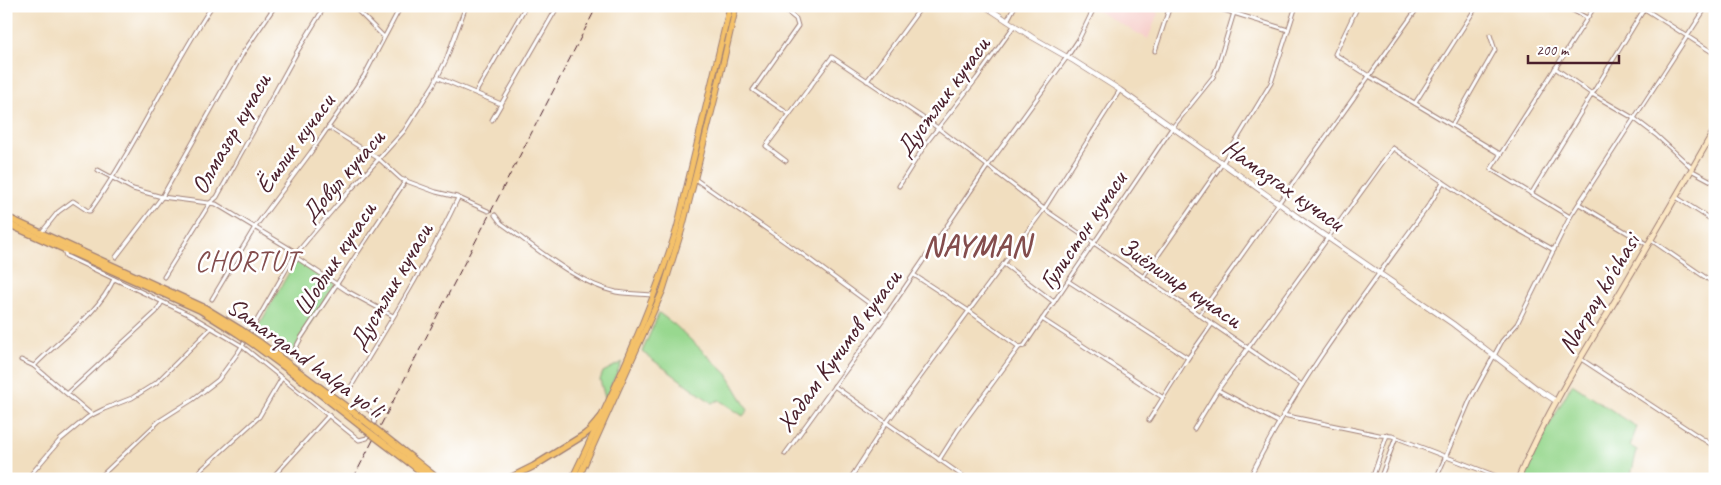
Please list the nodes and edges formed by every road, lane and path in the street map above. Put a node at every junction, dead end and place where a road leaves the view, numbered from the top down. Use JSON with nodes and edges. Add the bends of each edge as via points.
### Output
{"nodes":[{"id":1,"x":212,"y":6,"type":"edge"},
{"id":2,"x":275,"y":6,"type":"edge"},
{"id":3,"x":325,"y":6,"type":"edge"},
{"id":4,"x":353,"y":6,"type":"edge"},
{"id":5,"x":401,"y":6,"type":"edge"},
{"id":6,"x":466,"y":6,"type":"edge"},
{"id":7,"x":526,"y":6,"type":"edge"},
{"id":8,"x":558,"y":6,"type":"edge"},
{"id":9,"x":780,"y":6,"type":"edge"},
{"id":10,"x":922,"y":6,"type":"edge"},
{"id":11,"x":985,"y":6,"type":"edge"},
{"id":12,"x":1015,"y":6,"type":"edge"},
{"id":13,"x":1095,"y":6,"type":"edge"},
{"id":14,"x":1170,"y":6,"type":"edge"},
{"id":15,"x":1211,"y":6,"type":"edge"},
{"id":16,"x":1236,"y":6,"type":"edge"},
{"id":17,"x":1296,"y":6,"type":"edge"},
{"id":18,"x":1358,"y":6,"type":"edge"},
{"id":19,"x":1419,"y":6,"type":"edge"},
{"id":20,"x":1476,"y":6,"type":"edge"},
{"id":21,"x":1565,"y":6,"type":"edge"},
{"id":22,"x":1595,"y":6,"type":"edge"},
{"id":23,"x":1640,"y":6,"type":"edge"},
{"id":24,"x":1707,"y":6,"type":"edge"},
{"id":25,"x":732,"y":8,"type":"edge"},
{"id":26,"x":1645,"y":8,"type":"edge"},
{"id":27,"x":1234,"y":14,"type":"junction"},
{"id":28,"x":1587,"y":18,"type":"junction"},
{"id":29,"x":1007,"y":22,"type":"junction"},
{"id":30,"x":1014,"y":26,"type":"junction"},
{"id":31,"x":1288,"y":30,"type":"junction"},
{"id":32,"x":1490,"y":35,"type":"dead end"},
{"id":33,"x":384,"y":37,"type":"junction"},
{"id":34,"x":1687,"y":37,"type":"junction"},
{"id":35,"x":1155,"y":51,"type":"dead end"},
{"id":36,"x":1715,"y":54,"type":"edge"},
{"id":37,"x":1067,"y":57,"type":"junction"},
{"id":38,"x":1555,"y":68,"type":"junction"},
{"id":39,"x":1369,"y":76,"type":"junction"},
{"id":40,"x":437,"y":77,"type":"junction"},
{"id":41,"x":867,"y":81,"type":"junction"},
{"id":42,"x":1120,"y":90,"type":"junction"},
{"id":43,"x":476,"y":92,"type":"junction"},
{"id":44,"x":1592,"y":94,"type":"junction"},
{"id":45,"x":1415,"y":103,"type":"junction"},
{"id":46,"x":501,"y":104,"type":"junction"},
{"id":47,"x":789,"y":114,"type":"junction"},
{"id":48,"x":1635,"y":119,"type":"junction"},
{"id":49,"x":492,"y":120,"type":"dead end"},
{"id":50,"x":1452,"y":125,"type":"junction"},
{"id":51,"x":328,"y":127,"type":"junction"},
{"id":52,"x":704,"y":128,"type":"junction"},
{"id":53,"x":938,"y":128,"type":"junction"},
{"id":54,"x":1172,"y":128,"type":"junction"},
{"id":55,"x":1715,"y":129,"type":"edge"},
{"id":56,"x":1708,"y":142,"type":"junction"},
{"id":57,"x":1715,"y":144,"type":"edge"},
{"id":58,"x":1500,"y":154,"type":"junction"},
{"id":59,"x":379,"y":159,"type":"junction"},
{"id":60,"x":786,"y":161,"type":"dead end"},
{"id":61,"x":1222,"y":164,"type":"junction"},
{"id":62,"x":987,"y":167,"type":"junction"},
{"id":63,"x":1692,"y":169,"type":"junction"},
{"id":64,"x":98,"y":170,"type":"dead end"},
{"id":65,"x":113,"y":178,"type":"junction"},
{"id":66,"x":695,"y":179,"type":"junction"},
{"id":67,"x":406,"y":180,"type":"junction"},
{"id":68,"x":1442,"y":182,"type":"junction"},
{"id":69,"x":1715,"y":183,"type":"edge"},
{"id":70,"x":899,"y":186,"type":"dead end"},
{"id":71,"x":1531,"y":194,"type":"junction"},
{"id":72,"x":1675,"y":197,"type":"junction"},
{"id":73,"x":162,"y":198,"type":"junction"},
{"id":74,"x":458,"y":198,"type":"junction"},
{"id":75,"x":210,"y":203,"type":"junction"},
{"id":76,"x":1279,"y":204,"type":"junction"},
{"id":77,"x":1579,"y":204,"type":"junction"},
{"id":78,"x":1044,"y":209,"type":"junction"},
{"id":79,"x":488,"y":211,"type":"dead end"},
{"id":80,"x":495,"y":215,"type":"dead end"},
{"id":81,"x":1570,"y":217,"type":"junction"},
{"id":82,"x":7,"y":222,"type":"edge"},
{"id":83,"x":1715,"y":222,"type":"edge"},
{"id":84,"x":255,"y":227,"type":"junction"},
{"id":85,"x":40,"y":233,"type":"junction"},
{"id":86,"x":1328,"y":239,"type":"junction"},
{"id":87,"x":1650,"y":242,"type":"junction"},
{"id":88,"x":1093,"y":243,"type":"junction"},
{"id":89,"x":64,"y":249,"type":"junction"},
{"id":90,"x":1554,"y":250,"type":"junction"},
{"id":91,"x":297,"y":253,"type":"junction"},
{"id":92,"x":294,"y":256,"type":"junction"},
{"id":93,"x":116,"y":257,"type":"dead end"},
{"id":94,"x":1004,"y":264,"type":"junction"},
{"id":95,"x":1379,"y":274,"type":"junction"},
{"id":96,"x":914,"y":275,"type":"junction"},
{"id":97,"x":1143,"y":276,"type":"junction"},
{"id":98,"x":164,"y":277,"type":"dead end"},
{"id":99,"x":114,"y":279,"type":"junction"},
{"id":100,"x":1068,"y":281,"type":"junction"},
{"id":101,"x":337,"y":284,"type":"junction"},
{"id":102,"x":1715,"y":284,"type":"edge"},
{"id":103,"x":655,"y":296,"type":"junction"},
{"id":104,"x":212,"y":299,"type":"dead end"},
{"id":105,"x":162,"y":302,"type":"junction"},
{"id":106,"x":1054,"y":302,"type":"junction"},
{"id":107,"x":969,"y":311,"type":"junction"},
{"id":108,"x":886,"y":315,"type":"junction"},
{"id":109,"x":1199,"y":315,"type":"junction"},
{"id":110,"x":393,"y":316,"type":"junction"},
{"id":111,"x":1042,"y":319,"type":"junction"},
{"id":112,"x":1212,"y":324,"type":"junction"},
{"id":113,"x":211,"y":328,"type":"junction"},
{"id":114,"x":239,"y":332,"type":"junction"},
{"id":115,"x":242,"y":346,"type":"junction"},
{"id":116,"x":1019,"y":347,"type":"junction"},
{"id":117,"x":1248,"y":350,"type":"junction"},
{"id":118,"x":292,"y":355,"type":"dead end"},
{"id":119,"x":1494,"y":355,"type":"junction"},
{"id":120,"x":1188,"y":358,"type":"junction"},
{"id":121,"x":1581,"y":358,"type":"junction"},
{"id":122,"x":21,"y":360,"type":"dead end"},
{"id":123,"x":34,"y":366,"type":"junction"},
{"id":124,"x":282,"y":378,"type":"junction"},
{"id":125,"x":1302,"y":385,"type":"junction"},
{"id":126,"x":834,"y":386,"type":"junction"},
{"id":127,"x":349,"y":390,"type":"dead end"},
{"id":128,"x":1218,"y":390,"type":"junction"},
{"id":129,"x":68,"y":393,"type":"junction"},
{"id":130,"x":1162,"y":397,"type":"junction"},
{"id":131,"x":1556,"y":401,"type":"junction"},
{"id":132,"x":360,"y":404,"type":"dead end"},
{"id":133,"x":92,"y":415,"type":"junction"},
{"id":134,"x":329,"y":415,"type":"junction"},
{"id":135,"x":602,"y":416,"type":"junction"},
{"id":136,"x":1283,"y":416,"type":"junction"},
{"id":137,"x":1150,"y":420,"type":"dead end"},
{"id":138,"x":887,"y":422,"type":"junction"},
{"id":139,"x":1278,"y":422,"type":"junction"},
{"id":140,"x":1194,"y":429,"type":"dead end"},
{"id":141,"x":1387,"y":435,"type":"junction"},
{"id":142,"x":1396,"y":437,"type":"junction"},
{"id":143,"x":1715,"y":447,"type":"edge"},
{"id":144,"x":785,"y":454,"type":"dead end"},
{"id":145,"x":1445,"y":456,"type":"junction"},
{"id":146,"x":939,"y":460,"type":"junction"},
{"id":147,"x":412,"y":461,"type":"junction"},
{"id":148,"x":28,"y":479,"type":"edge"},
{"id":149,"x":98,"y":479,"type":"edge"},
{"id":150,"x":192,"y":479,"type":"edge"},
{"id":151,"x":272,"y":479,"type":"edge"},
{"id":152,"x":430,"y":479,"type":"edge"},
{"id":153,"x":438,"y":479,"type":"edge"},
{"id":154,"x":508,"y":479,"type":"edge"},
{"id":155,"x":572,"y":479,"type":"edge"},
{"id":156,"x":578,"y":479,"type":"edge"},
{"id":157,"x":850,"y":479,"type":"edge"},
{"id":158,"x":967,"y":479,"type":"edge"},
{"id":159,"x":1249,"y":479,"type":"edge"},
{"id":160,"x":1372,"y":479,"type":"edge"},
{"id":161,"x":1380,"y":479,"type":"edge"},
{"id":162,"x":1436,"y":479,"type":"edge"},
{"id":163,"x":1504,"y":479,"type":"edge"},
{"id":164,"x":1518,"y":479,"type":"edge"}],
"edges":[{"from":1,"to":65,"type":"street"},
{"from":2,"to":73,"type":"street","via":[[243,53]]},
{"from":3,"to":75,"type":"street","name":"Олмазор кучаси"},
{"from":4,"to":33,"type":"street"},
{"from":5,"to":33,"type":"street","name":"Ёшлик кучаси"},
{"from":6,"to":40,"type":"street","name":"Довул кучаси"},
{"from":7,"to":43,"type":"street"},
{"from":8,"to":46,"type":"street"},
{"from":9,"to":47,"type":"street","via":[[796,19],[798,26],[753,90]]},
{"from":10,"to":41,"type":"street"},
{"from":11,"to":29,"type":"street","name":"Намазгах кучаси"},
{"from":12,"to":29,"type":"street"},
{"from":13,"to":37,"type":"street","name":"Хадам Кучимов кучаси","via":[[1080,39]]},
{"from":14,"to":35,"type":"street"},
{"from":15,"to":27,"type":"street"},
{"from":16,"to":27,"type":"street","name":"Гулистон кучаси"},
{"from":17,"to":31,"type":"street"},
{"from":18,"to":39,"type":"street","via":[[1335,54]]},
{"from":19,"to":39,"type":"street"},
{"from":20,"to":45,"type":"street"},
{"from":21,"to":28,"type":"street"},
{"from":22,"to":28,"type":"street"},
{"from":23,"to":26,"type":"street"},
{"from":24,"to":34,"type":"street"},
{"from":25,"to":52,"type":"main road"},
{"from":26,"to":34,"type":"street"},
{"from":26,"to":44,"type":"street"},
{"from":27,"to":31,"type":"street"},
{"from":27,"to":54,"type":"street","name":"Гулистон кучаси","via":[[1212,77]]},
{"from":28,"to":38,"type":"street"},
{"from":29,"to":30,"type":"street","name":"Намазгах кучаси"},
{"from":30,"to":37,"type":"street","name":"Намазгах кучаси"},
{"from":30,"to":53,"type":"street","name":"Дустлик кучаси"},
{"from":31,"to":61,"type":"street","via":[[1271,83]]},
{"from":32,"to":50,"type":"street","via":[[1495,50]]},
{"from":33,"to":51,"type":"street","name":"Ёшлик кучаси","via":[[364,76]]},
{"from":34,"to":36,"type":"street"},
{"from":34,"to":48,"type":"street"},
{"from":37,"to":42,"type":"street","name":"Намазгах кучаси"},
{"from":37,"to":62,"type":"street","name":"Хадам Кучимов кучаси"},
{"from":38,"to":44,"type":"street"},
{"from":38,"to":58,"type":"street"},
{"from":39,"to":45,"type":"street"},
{"from":39,"to":76,"type":"street"},
{"from":40,"to":43,"type":"street"},
{"from":40,"to":59,"type":"street","name":"Довул кучаси","via":[[404,131]]},
{"from":41,"to":47,"type":"street","name":"Зиёлилир кучаси","via":[[832,57]]},
{"from":41,"to":53,"type":"street","name":"Зиёлилир кучаси"},
{"from":42,"to":54,"type":"street","name":"Намазгах кучаси"},
{"from":42,"to":78,"type":"street","name":"Гулистон кучаси"},
{"from":43,"to":46,"type":"street"},
{"from":44,"to":48,"type":"street"},
{"from":44,"to":71,"type":"street"},
{"from":45,"to":50,"type":"street"},
{"from":46,"to":49,"type":"street"},
{"from":47,"to":60,"type":"street","via":[[766,146]]},
{"from":48,"to":63,"type":"street"},
{"from":48,"to":77,"type":"street"},
{"from":50,"to":58,"type":"street"},
{"from":51,"to":59,"type":"street"},
{"from":51,"to":84,"type":"street","name":"Ёшлик кучаси"},
{"from":52,"to":66,"type":"main road"},
{"from":52,"to":103,"type":"main road"},
{"from":53,"to":62,"type":"street","name":"Зиёлилир кучаси"},
{"from":53,"to":70,"type":"street","name":"Дустлик кучаси"},
{"from":54,"to":61,"type":"street","name":"Намазгах кучаси"},
{"from":54,"to":88,"type":"street","name":"Гулистон кучаси"},
{"from":55,"to":56,"type":"main road","name":"Narpay ko'chasi"},
{"from":56,"to":57,"type":"street"},
{"from":56,"to":63,"type":"main road","name":"Narpay ko'chasi"},
{"from":58,"to":71,"type":"street","via":[[1490,169]]},
{"from":59,"to":67,"type":"street"},
{"from":59,"to":91,"type":"street","name":"Довул кучаси"},
{"from":61,"to":76,"type":"street","name":"Намазгах кучаси"},
{"from":61,"to":97,"type":"street"},
{"from":62,"to":78,"type":"street","name":"Зиёлилир кучаси"},
{"from":62,"to":96,"type":"street","name":"Хадам Кучимов кучаси"},
{"from":63,"to":69,"type":"street"},
{"from":63,"to":72,"type":"main road","name":"Narpay ko'chasi"},
{"from":64,"to":65,"type":"street"},
{"from":65,"to":73,"type":"street","via":[[133,189]]},
{"from":65,"to":85,"type":"street","via":[[90,211],[74,201],[58,212]]},
{"from":66,"to":108,"type":"street"},
{"from":66,"to":156,"type":"main road","via":[[663,290]]},
{"from":67,"to":74,"type":"street"},
{"from":67,"to":101,"type":"street","name":"Шодлик кучаси"},
{"from":68,"to":86,"type":"street","via":[[1394,148]]},
{"from":68,"to":90,"type":"street"},
{"from":68,"to":95,"type":"street"},
{"from":71,"to":81,"type":"street"},
{"from":72,"to":83,"type":"street"},
{"from":72,"to":87,"type":"main road","name":"Narpay ko'chasi"},
{"from":73,"to":75,"type":"street"},
{"from":73,"to":93,"type":"street"},
{"from":74,"to":79,"type":"street"},
{"from":74,"to":110,"type":"street","name":"Дустлик кучаси"},
{"from":75,"to":84,"type":"street"},
{"from":75,"to":98,"type":"street","name":"Олмазор кучаси"},
{"from":76,"to":86,"type":"street","name":"Намазгах кучаси"},
{"from":76,"to":109,"type":"street"},
{"from":77,"to":81,"type":"street"},
{"from":77,"to":87,"type":"street"},
{"from":78,"to":88,"type":"street","name":"Зиёлилир кучаси"},
{"from":78,"to":94,"type":"street","name":"Гулистон кучаси"},
{"from":80,"to":103,"type":"street","via":[[508,228],[584,280],[615,292]]},
{"from":81,"to":90,"type":"street"},
{"from":82,"to":85,"type":"highway","name":"Samarqand halqa yoʻli"},
{"from":82,"to":89,"type":"highway","name":"Samarqand halqa yoʻli"},
{"from":84,"to":91,"type":"street"},
{"from":84,"to":104,"type":"street","name":"Ёшлик кучаси"},
{"from":85,"to":114,"type":"highway","name":"Samarqand halqa yoʻli","via":[[205,308]]},
{"from":86,"to":95,"type":"street","name":"Намазгах кучаси"},
{"from":86,"to":117,"type":"street"},
{"from":87,"to":102,"type":"street"},
{"from":87,"to":121,"type":"main road","name":"Narpay ko'chasi"},
{"from":88,"to":97,"type":"street","name":"Зиёлилир кучаси"},
{"from":88,"to":100,"type":"street","name":"Гулистон кучаси"},
{"from":89,"to":99,"type":"street","via":[[66,256]]},
{"from":89,"to":114,"type":"highway","name":"Samarqand halqa yoʻli","via":[[200,310]]},
{"from":90,"to":119,"type":"street","via":[[1517,324]]},
{"from":91,"to":92,"type":"street","name":"Довул кучаси"},
{"from":92,"to":101,"type":"street"},
{"from":92,"to":115,"type":"street","name":"Довул кучаси"},
{"from":94,"to":106,"type":"street"},
{"from":94,"to":107,"type":"street","name":"Гулистон кучаси"},
{"from":95,"to":119,"type":"street","name":"Намазгах кучаси"},
{"from":95,"to":125,"type":"street"},
{"from":96,"to":107,"type":"street"},
{"from":96,"to":108,"type":"street","name":"Хадам Кучимов кучаси"},
{"from":97,"to":109,"type":"street","name":"Зиёлилир кучаси"},
{"from":99,"to":105,"type":"street"},
{"from":99,"to":123,"type":"street","via":[[91,312]]},
{"from":100,"to":106,"type":"street","name":"Гулистон кучаси"},
{"from":100,"to":120,"type":"street"},
{"from":101,"to":110,"type":"street"},
{"from":101,"to":118,"type":"street","name":"Шодлик кучаси"},
{"from":103,"to":135,"type":"main road"},
{"from":105,"to":113,"type":"street"},
{"from":105,"to":129,"type":"street","via":[[156,312]]},
{"from":106,"to":111,"type":"street","name":"Гулистон кучаси"},
{"from":107,"to":116,"type":"street"},
{"from":107,"to":138,"type":"street","name":"Гулистон кучаси"},
{"from":108,"to":126,"type":"street","name":"Хадам Кучимов кучаси"},
{"from":109,"to":112,"type":"street","name":"Зиёлилир кучаси"},
{"from":110,"to":127,"type":"street","name":"Дустлик кучаси"},
{"from":111,"to":116,"type":"street","name":"Гулистон кучаси","via":[[1024,346]]},
{"from":111,"to":130,"type":"street"},
{"from":112,"to":117,"type":"street","name":"Зиёлилир кучаси"},
{"from":112,"to":120,"type":"street"},
{"from":113,"to":115,"type":"street"},
{"from":113,"to":133,"type":"street","via":[[156,383],[132,398]]},
{"from":114,"to":147,"type":"highway","name":"Samarqand halqa yoʻli","bridge":true},
{"from":115,"to":124,"type":"street"},
{"from":115,"to":149,"type":"street","name":"Довул кучаси","via":[[218,380],[159,422]]},
{"from":116,"to":146,"type":"street","name":"Гулистон кучаси"},
{"from":117,"to":125,"type":"street","name":"Зиёлилир кучаси"},
{"from":117,"to":128,"type":"street"},
{"from":119,"to":131,"type":"street","name":"Намазгах кучаси"},
{"from":119,"to":145,"type":"street"},
{"from":120,"to":130,"type":"street"},
{"from":121,"to":131,"type":"main road","name":"Narpay ko'chasi"},
{"from":121,"to":143,"type":"street"},
{"from":122,"to":123,"type":"street"},
{"from":123,"to":129,"type":"street"},
{"from":124,"to":134,"type":"street"},
{"from":124,"to":150,"type":"street","via":[[259,417]]},
{"from":125,"to":136,"type":"street"},
{"from":126,"to":138,"type":"street"},
{"from":126,"to":144,"type":"street","name":"Хадам Кучимов кучаси"},
{"from":128,"to":139,"type":"street"},
{"from":128,"to":140,"type":"street"},
{"from":129,"to":133,"type":"street"},
{"from":130,"to":137,"type":"street"},
{"from":131,"to":164,"type":"main road","name":"Narpay ko'chasi"},
{"from":132,"to":134,"type":"street","via":[[372,411],[375,418],[364,439],[354,437]]},
{"from":133,"to":148,"type":"street","via":[[60,440]]},
{"from":134,"to":151,"type":"street"},
{"from":135,"to":154,"type":"highway","via":[[584,435]]},
{"from":135,"to":155,"type":"main road"},
{"from":136,"to":139,"type":"street"},
{"from":136,"to":141,"type":"street"},
{"from":138,"to":146,"type":"street"},
{"from":138,"to":157,"type":"street","name":"Гулистон кучаси"},
{"from":139,"to":159,"type":"street"},
{"from":141,"to":142,"type":"street"},
{"from":141,"to":160,"type":"street"},
{"from":142,"to":145,"type":"street"},
{"from":142,"to":161,"type":"street"},
{"from":145,"to":162,"type":"street"},
{"from":145,"to":163,"type":"street"},
{"from":146,"to":158,"type":"street"},
{"from":147,"to":152,"type":"highway","name":"Samarqand halqa yoʻli"},
{"from":147,"to":153,"type":"highway","name":"Samarqand halqa yoʻli"}]}
